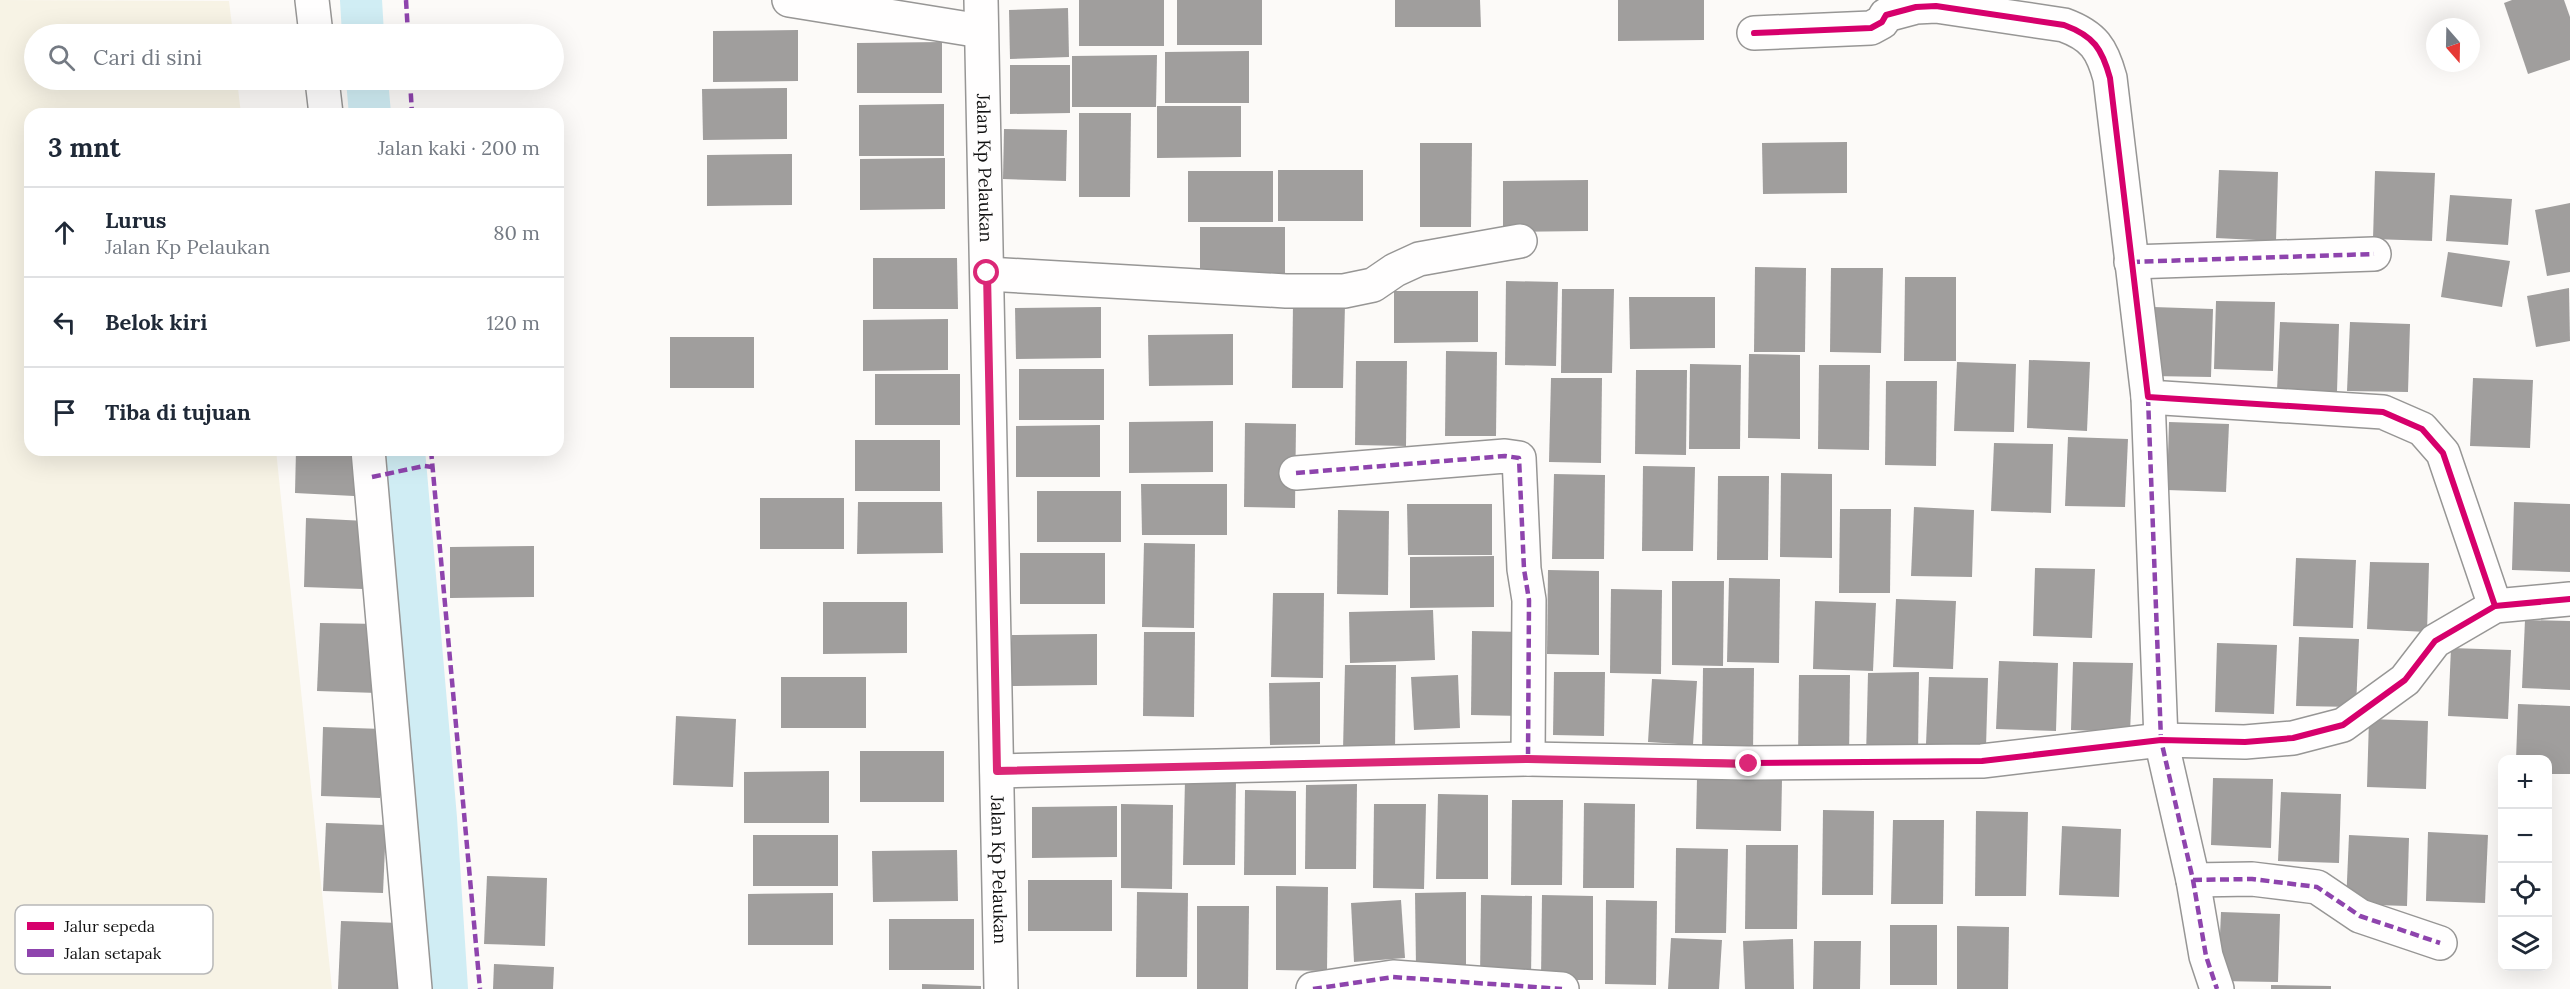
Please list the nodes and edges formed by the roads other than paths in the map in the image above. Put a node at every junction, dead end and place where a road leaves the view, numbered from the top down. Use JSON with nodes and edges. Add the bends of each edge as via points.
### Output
{"nodes":[{"id":1,"x":312,"y":0,"type":"edge"},
{"id":2,"x":789,"y":0,"type":"edge"},
{"id":3,"x":981,"y":16,"type":"edge"},
{"id":4,"x":315,"y":24,"type":"edge"},
{"id":5,"x":1754,"y":33,"type":"dead end"},
{"id":6,"x":323,"y":90,"type":"edge"},
{"id":7,"x":325,"y":108,"type":"edge"},
{"id":8,"x":1520,"y":241,"type":"dead end"},
{"id":9,"x":2374,"y":254,"type":"dead end"},
{"id":10,"x":2131,"y":262,"type":"junction"},
{"id":11,"x":987,"y":273,"type":"junction"},
{"id":12,"x":2148,"y":397,"type":"junction"},
{"id":13,"x":369,"y":456,"type":"edge"},
{"id":14,"x":1296,"y":473,"type":"dead end"},
{"id":15,"x":2570,"y":599,"type":"edge"},
{"id":16,"x":2495,"y":606,"type":"junction"},
{"id":17,"x":2161,"y":741,"type":"junction"},
{"id":18,"x":1528,"y":759,"type":"junction"},
{"id":19,"x":997,"y":771,"type":"junction"},
{"id":20,"x":2193,"y":880,"type":"junction"},
{"id":21,"x":2440,"y":943,"type":"dead end"},
{"id":22,"x":415,"y":989,"type":"edge"},
{"id":23,"x":1001,"y":989,"type":"edge"},
{"id":24,"x":1312,"y":989,"type":"edge"},
{"id":25,"x":1562,"y":989,"type":"edge"},
{"id":26,"x":2217,"y":989,"type":"edge"}],
"edges":[{"from":1,"to":4,"type":"street"},
{"from":2,"to":3,"type":"street"},
{"from":3,"to":11,"type":"street","name":"Jalan Kp Pelaukan"},
{"from":5,"to":10,"type":"street","via":[[1871,28],[1886,15],[1936,6],[2077,30],[2103,52],[2110,78]]},
{"from":6,"to":7,"type":"street"},
{"from":8,"to":11,"type":"street","via":[[1419,260],[1373,285],[1344,291]]},
{"from":9,"to":10,"type":"street"},
{"from":10,"to":12,"type":"street"},
{"from":11,"to":19,"type":"street","name":"Jalan Kp Pelaukan"},
{"from":12,"to":16,"type":"street","via":[[2383,412],[2422,429],[2443,453]]},
{"from":12,"to":17,"type":"street"},
{"from":13,"to":22,"type":"street"},
{"from":14,"to":18,"type":"street","via":[[1519,458],[1529,600]]},
{"from":15,"to":16,"type":"street"},
{"from":16,"to":17,"type":"street","via":[[2435,641],[2405,680],[2343,725],[2283,739]]},
{"from":17,"to":18,"type":"street","via":[[1982,761],[1749,764]]},
{"from":17,"to":20,"type":"street"},
{"from":18,"to":19,"type":"street"},
{"from":19,"to":23,"type":"street","name":"Jalan Kp Pelaukan"},
{"from":20,"to":21,"type":"street","via":[[2252,879],[2317,887],[2360,916]]},
{"from":20,"to":26,"type":"street","via":[[2206,956]]},
{"from":24,"to":25,"type":"street","via":[[1393,977]]}]}
